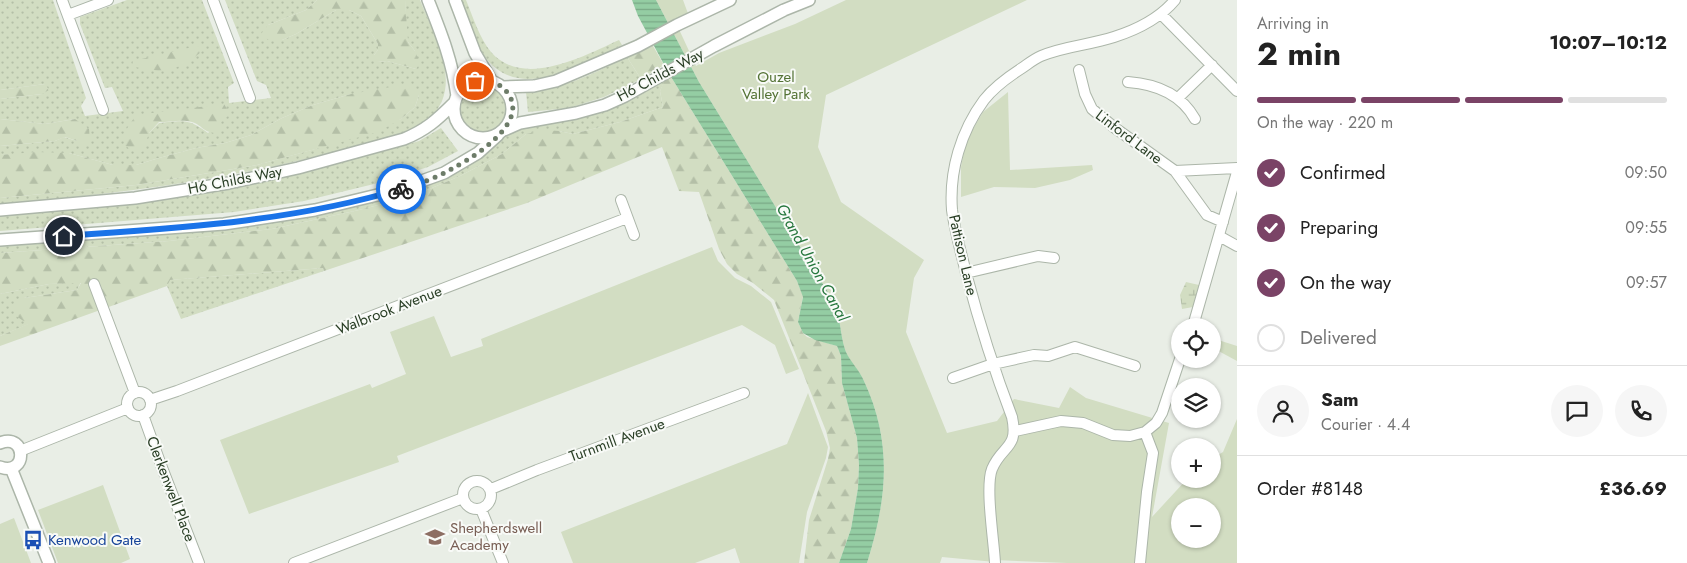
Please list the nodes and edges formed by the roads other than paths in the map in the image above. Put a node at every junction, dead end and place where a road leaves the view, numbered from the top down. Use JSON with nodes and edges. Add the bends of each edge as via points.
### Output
{"nodes":[{"id":1,"x":62,"y":0,"type":"edge"},
{"id":2,"x":108,"y":0,"type":"edge"},
{"id":3,"x":213,"y":0,"type":"edge"},
{"id":4,"x":428,"y":0,"type":"edge"},
{"id":5,"x":455,"y":0,"type":"edge"},
{"id":6,"x":730,"y":0,"type":"edge"},
{"id":7,"x":809,"y":0,"type":"edge"},
{"id":8,"x":1175,"y":0,"type":"edge"},
{"id":9,"x":1161,"y":14,"type":"junction"},
{"id":10,"x":68,"y":15,"type":"junction"},
{"id":11,"x":1212,"y":65,"type":"junction"},
{"id":12,"x":1079,"y":70,"type":"dead end"},
{"id":13,"x":491,"y":80,"type":"junction"},
{"id":14,"x":1128,"y":82,"type":"dead end"},
{"id":15,"x":503,"y":87,"type":"junction"},
{"id":16,"x":1237,"y":91,"type":"edge"},
{"id":17,"x":250,"y":98,"type":"dead end"},
{"id":18,"x":1178,"y":98,"type":"junction"},
{"id":19,"x":455,"y":100,"type":"junction"},
{"id":20,"x":103,"y":110,"type":"dead end"},
{"id":21,"x":1195,"y":119,"type":"dead end"},
{"id":22,"x":501,"y":132,"type":"junction"},
{"id":23,"x":1237,"y":168,"type":"edge"},
{"id":24,"x":1175,"y":171,"type":"junction"},
{"id":25,"x":1237,"y":172,"type":"edge"},
{"id":26,"x":621,"y":200,"type":"dead end"},
{"id":27,"x":0,"y":210,"type":"edge"},
{"id":28,"x":627,"y":218,"type":"junction"},
{"id":29,"x":1223,"y":222,"type":"junction"},
{"id":30,"x":634,"y":236,"type":"dead end"},
{"id":31,"x":1220,"y":236,"type":"junction"},
{"id":32,"x":0,"y":240,"type":"edge"},
{"id":33,"x":1237,"y":246,"type":"edge"},
{"id":34,"x":1054,"y":258,"type":"dead end"},
{"id":35,"x":966,"y":273,"type":"junction"},
{"id":36,"x":94,"y":284,"type":"dead end"},
{"id":37,"x":1195,"y":318,"type":"edge"},
{"id":38,"x":993,"y":364,"type":"junction"},
{"id":39,"x":1134,"y":366,"type":"dead end"},
{"id":40,"x":1177,"y":368,"type":"edge"},
{"id":41,"x":953,"y":378,"type":"dead end"},
{"id":42,"x":135,"y":393,"type":"junction"},
{"id":43,"x":744,"y":393,"type":"dead end"},
{"id":44,"x":150,"y":400,"type":"junction"},
{"id":45,"x":128,"y":408,"type":"junction"},
{"id":46,"x":143,"y":415,"type":"junction"},
{"id":47,"x":1015,"y":431,"type":"junction"},
{"id":48,"x":1145,"y":432,"type":"junction"},
{"id":49,"x":1,"y":440,"type":"edge"},
{"id":50,"x":20,"y":450,"type":"junction"},
{"id":51,"x":5,"y":468,"type":"edge"},
{"id":52,"x":490,"y":489,"type":"junction"},
{"id":53,"x":463,"y":498,"type":"junction"},
{"id":54,"x":481,"y":509,"type":"junction"},
{"id":55,"x":49,"y":563,"type":"edge"},
{"id":56,"x":199,"y":563,"type":"edge"},
{"id":57,"x":294,"y":563,"type":"edge"},
{"id":58,"x":503,"y":563,"type":"edge"},
{"id":59,"x":995,"y":563,"type":"edge"},
{"id":60,"x":1140,"y":563,"type":"edge"}],
"edges":[{"from":1,"to":10,"type":"street"},
{"from":2,"to":10,"type":"street"},
{"from":3,"to":17,"type":"street"},
{"from":4,"to":19,"type":"street","via":[[452,65]]},
{"from":5,"to":13,"type":"street","via":[[475,53]]},
{"from":6,"to":15,"type":"street","via":[[556,82]]},
{"from":7,"to":22,"type":"street","name":"H6 Childs Way","via":[[714,46],[625,96],[576,113],[520,122]]},
{"from":8,"to":9,"type":"street","name":"Pattison Lane"},
{"from":9,"to":11,"type":"street"},
{"from":9,"to":35,"type":"street","name":"Pattison Lane","via":[[1113,37],[1040,56],[1006,78],[985,99],[959,147],[952,178],[953,217]]},
{"from":10,"to":20,"type":"street"},
{"from":11,"to":16,"type":"street"},
{"from":11,"to":18,"type":"street"},
{"from":12,"to":24,"type":"street","name":"Linford Lane","via":[[1092,109]]},
{"from":13,"to":15,"type":"street"},
{"from":13,"to":19,"type":"street","via":[[468,84]]},
{"from":14,"to":18,"type":"street","via":[[1156,87]]},
{"from":15,"to":22,"type":"street","via":[[509,94],[512,113],[510,122]]},
{"from":18,"to":21,"type":"street"},
{"from":19,"to":22,"type":"street","via":[[456,120],[466,133],[482,139]]},
{"from":19,"to":27,"type":"street","name":"H6 Childs Way","via":[[432,125],[404,139],[298,168],[135,198]]},
{"from":22,"to":32,"type":"street","name":"H6 Childs Way","via":[[478,153],[444,174],[394,191],[315,210],[224,224]]},
{"from":23,"to":24,"type":"street","name":"Linford Lane"},
{"from":24,"to":29,"type":"street","name":"Linford Lane","via":[[1207,215]]},
{"from":25,"to":29,"type":"street"},
{"from":26,"to":28,"type":"street"},
{"from":28,"to":30,"type":"street"},
{"from":28,"to":44,"type":"street","name":"Walbrook Avenue"},
{"from":29,"to":31,"type":"street"},
{"from":31,"to":33,"type":"street"},
{"from":31,"to":37,"type":"street"},
{"from":34,"to":35,"type":"street","via":[[1038,256]]},
{"from":35,"to":38,"type":"street","name":"Pattison Lane"},
{"from":36,"to":42,"type":"street"},
{"from":38,"to":39,"type":"street","via":[[1034,355],[1048,356],[1076,347]]},
{"from":38,"to":41,"type":"street"},
{"from":38,"to":47,"type":"street","name":"Pattison Lane"},
{"from":40,"to":48,"type":"street","via":[[1162,413],[1156,424]]},
{"from":42,"to":44,"type":"street","via":[[146,394]]},
{"from":42,"to":45,"type":"street","via":[[128,399]]},
{"from":43,"to":52,"type":"street","name":"Turnmill Avenue"},
{"from":44,"to":46,"type":"street","via":[[149,410]]},
{"from":45,"to":46,"type":"street","via":[[132,414]]},
{"from":45,"to":50,"type":"street"},
{"from":46,"to":56,"type":"street","name":"Clerkenwell Place"},
{"from":47,"to":48,"type":"street","via":[[1061,421],[1082,423],[1113,435],[1130,436]]},
{"from":47,"to":59,"type":"street","via":[[992,469],[989,483]]},
{"from":48,"to":60,"type":"street","via":[[1153,453]]},
{"from":49,"to":50,"type":"street","via":[[11,441]]},
{"from":50,"to":51,"type":"street","via":[[20,459],[15,466]]},
{"from":51,"to":55,"type":"street"},
{"from":52,"to":53,"type":"street","via":[[481,480],[472,481],[466,486]]},
{"from":52,"to":54,"type":"street","via":[[491,498]]},
{"from":53,"to":54,"type":"street","via":[[472,508]]},
{"from":53,"to":57,"type":"street"},
{"from":54,"to":58,"type":"street"}]}
